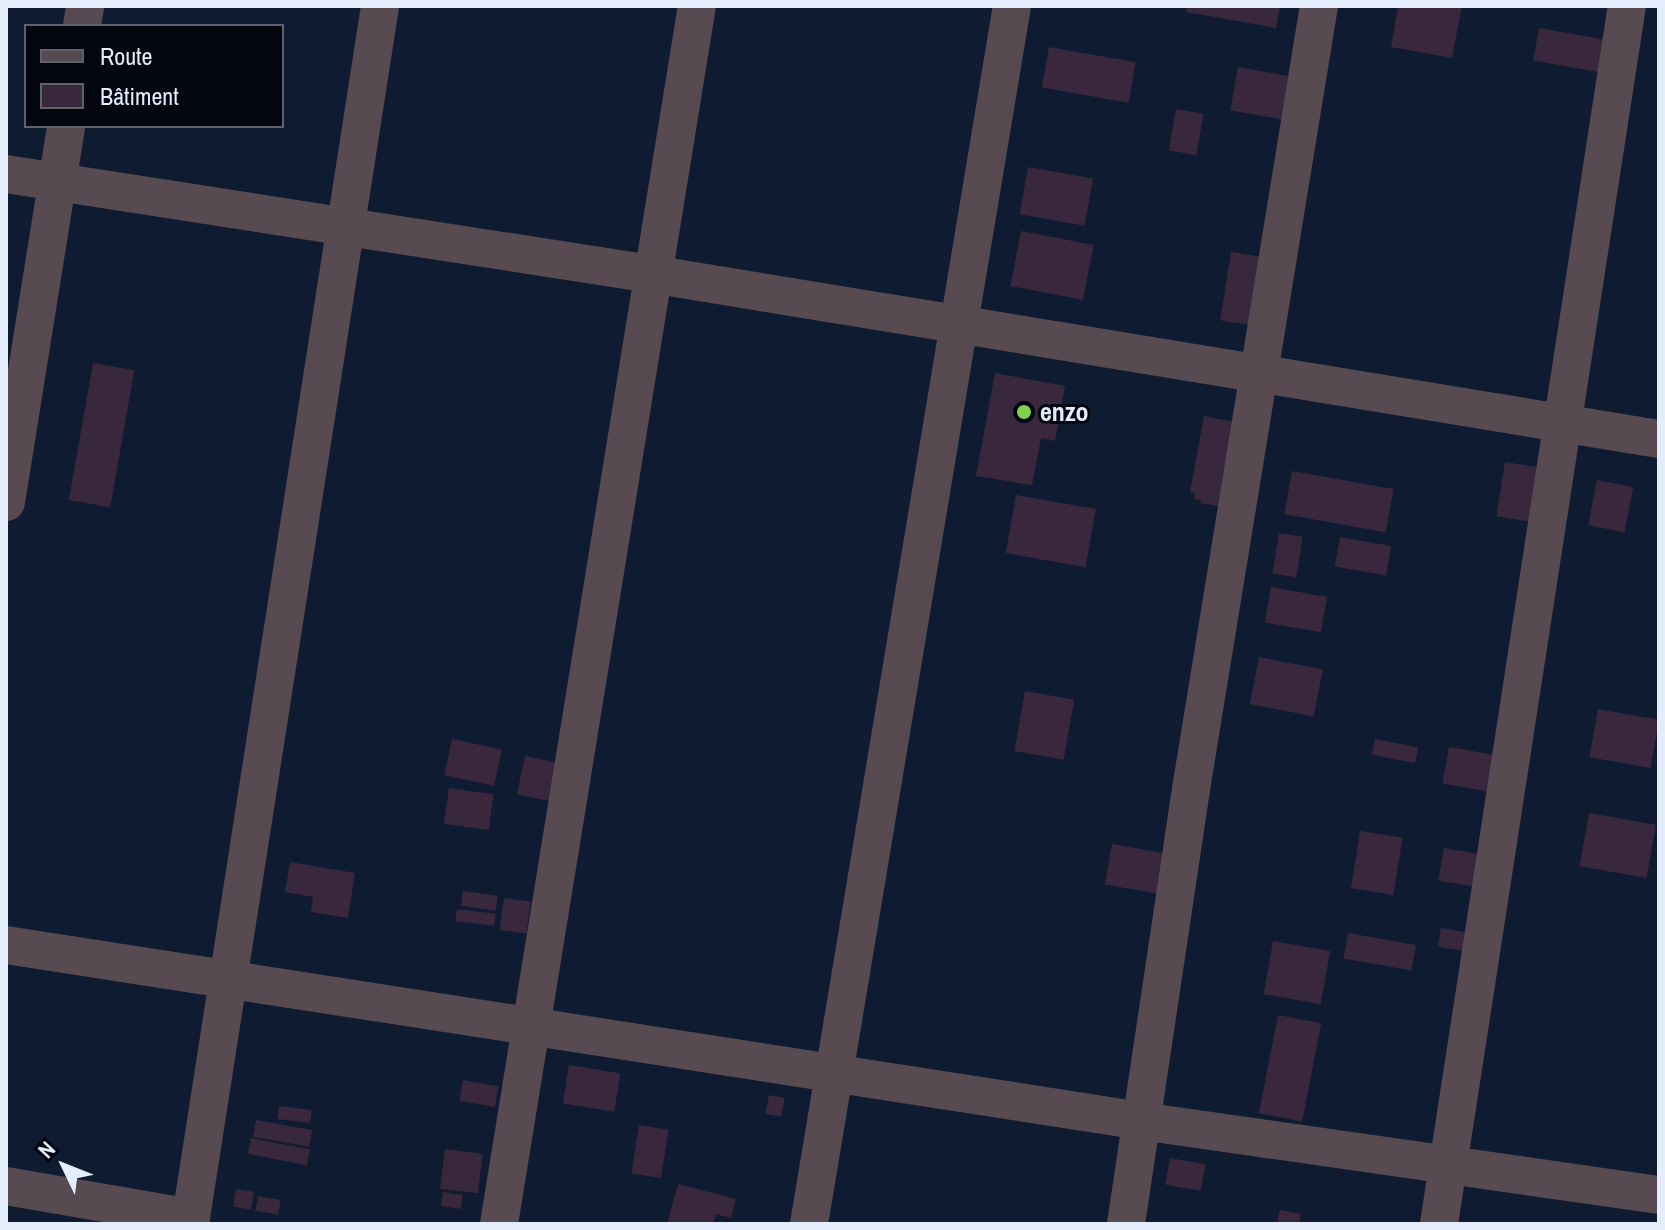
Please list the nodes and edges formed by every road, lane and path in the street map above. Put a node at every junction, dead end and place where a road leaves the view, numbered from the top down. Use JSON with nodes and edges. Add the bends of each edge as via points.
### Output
{"nodes":[{"id":1,"x":380,"y":6,"type":"edge"},
{"id":2,"x":697,"y":6,"type":"edge"},
{"id":3,"x":1012,"y":6,"type":"edge"},
{"id":4,"x":1319,"y":6,"type":"edge"},
{"id":5,"x":1627,"y":6,"type":"edge"},
{"id":6,"x":66,"y":128,"type":"edge"},
{"id":7,"x":6,"y":174,"type":"edge"},
{"id":8,"x":57,"y":182,"type":"junction"},
{"id":9,"x":345,"y":227,"type":"junction"},
{"id":10,"x":651,"y":274,"type":"junction"},
{"id":11,"x":959,"y":326,"type":"junction"},
{"id":12,"x":1258,"y":374,"type":"junction"},
{"id":13,"x":1561,"y":422,"type":"junction"},
{"id":14,"x":1659,"y":439,"type":"edge"},
{"id":15,"x":6,"y":502,"type":"edge"},
{"id":16,"x":6,"y":945,"type":"edge"},
{"id":17,"x":228,"y":978,"type":"junction"},
{"id":18,"x":531,"y":1024,"type":"junction"},
{"id":19,"x":834,"y":1074,"type":"junction"},
{"id":20,"x":1141,"y":1121,"type":"junction"},
{"id":21,"x":1448,"y":1163,"type":"junction"},
{"id":22,"x":6,"y":1186,"type":"edge"},
{"id":23,"x":1659,"y":1195,"type":"edge"},
{"id":24,"x":191,"y":1221,"type":"edge"},
{"id":25,"x":499,"y":1224,"type":"edge"},
{"id":26,"x":809,"y":1224,"type":"edge"},
{"id":27,"x":1126,"y":1224,"type":"edge"},
{"id":28,"x":1439,"y":1224,"type":"edge"}],
"edges":[{"from":1,"to":9,"type":"street"},
{"from":2,"to":10,"type":"street"},
{"from":3,"to":11,"type":"street"},
{"from":4,"to":12,"type":"street"},
{"from":5,"to":13,"type":"street"},
{"from":6,"to":8,"type":"street"},
{"from":7,"to":8,"type":"street"},
{"from":8,"to":9,"type":"street"},
{"from":8,"to":15,"type":"street"},
{"from":9,"to":10,"type":"street"},
{"from":9,"to":17,"type":"street"},
{"from":10,"to":11,"type":"street"},
{"from":10,"to":18,"type":"street"},
{"from":11,"to":12,"type":"street"},
{"from":11,"to":19,"type":"street"},
{"from":12,"to":13,"type":"street"},
{"from":12,"to":20,"type":"street"},
{"from":13,"to":14,"type":"street"},
{"from":13,"to":21,"type":"street"},
{"from":16,"to":17,"type":"street"},
{"from":17,"to":18,"type":"street"},
{"from":17,"to":24,"type":"street"},
{"from":18,"to":19,"type":"street"},
{"from":18,"to":25,"type":"street"},
{"from":19,"to":20,"type":"street"},
{"from":19,"to":26,"type":"street"},
{"from":20,"to":21,"type":"street"},
{"from":20,"to":27,"type":"street"},
{"from":21,"to":23,"type":"street"},
{"from":21,"to":28,"type":"street"},
{"from":22,"to":24,"type":"street"}]}
